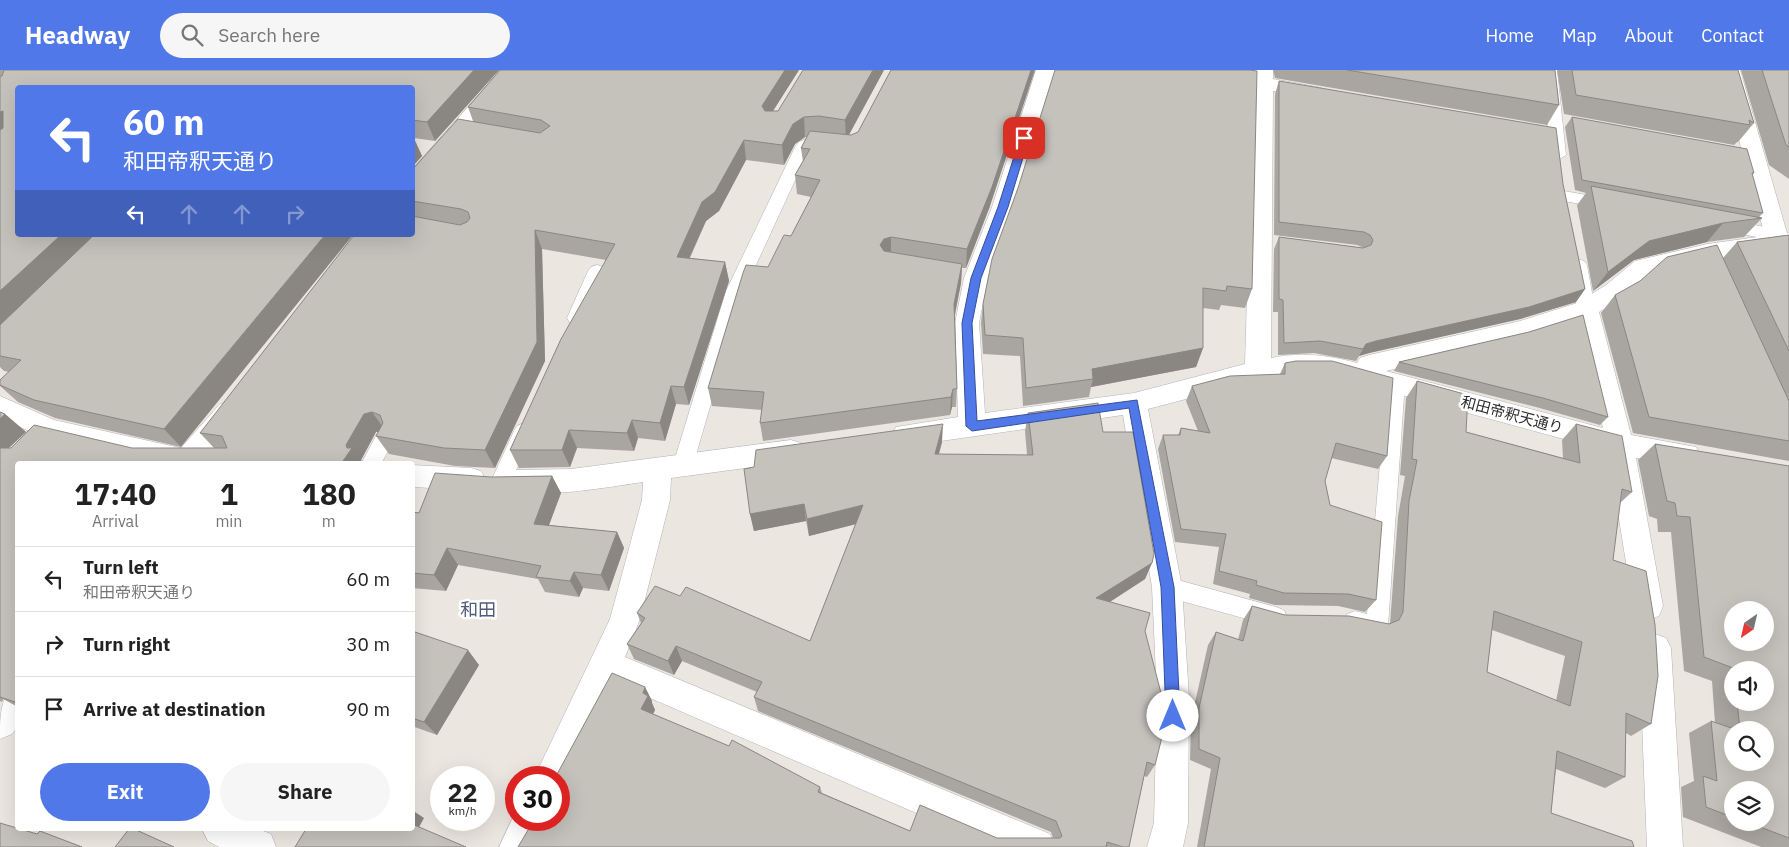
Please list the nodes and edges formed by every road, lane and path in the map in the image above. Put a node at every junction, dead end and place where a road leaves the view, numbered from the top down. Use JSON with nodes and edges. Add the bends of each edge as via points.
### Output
{"nodes":[{"id":1,"x":512,"y":70,"type":"edge"},
{"id":2,"x":1046,"y":70,"type":"edge"},
{"id":3,"x":1176,"y":70,"type":"edge"},
{"id":4,"x":1550,"y":70,"type":"edge"},
{"id":5,"x":1263,"y":76,"type":"edge"},
{"id":6,"x":1725,"y":76,"type":"edge"},
{"id":7,"x":1329,"y":95,"type":"edge"},
{"id":8,"x":1573,"y":122,"type":"edge"},
{"id":9,"x":1548,"y":128,"type":"junction"},
{"id":10,"x":843,"y":147,"type":"edge"},
{"id":11,"x":415,"y":178,"type":"edge"},
{"id":12,"x":1564,"y":196,"type":"junction"},
{"id":13,"x":1622,"y":206,"type":"edge"},
{"id":14,"x":1568,"y":214,"type":"edge"},
{"id":15,"x":1708,"y":222,"type":"edge"},
{"id":16,"x":1781,"y":239,"type":"edge"},
{"id":17,"x":1575,"y":252,"type":"edge"},
{"id":18,"x":597,"y":271,"type":"edge"},
{"id":19,"x":1586,"y":309,"type":"junction"},
{"id":20,"x":569,"y":333,"type":"edge"},
{"id":21,"x":1258,"y":370,"type":"junction"},
{"id":22,"x":1364,"y":373,"type":"junction"},
{"id":23,"x":1396,"y":382,"type":"junction"},
{"id":24,"x":242,"y":395,"type":"edge"},
{"id":25,"x":1134,"y":403,"type":"junction"},
{"id":26,"x":0,"y":406,"type":"edge"},
{"id":27,"x":533,"y":411,"type":"edge"},
{"id":28,"x":972,"y":426,"type":"junction"},
{"id":29,"x":49,"y":429,"type":"junction"},
{"id":30,"x":886,"y":438,"type":"edge"},
{"id":31,"x":384,"y":440,"type":"edge"},
{"id":32,"x":1620,"y":444,"type":"junction"},
{"id":33,"x":818,"y":447,"type":"edge"},
{"id":34,"x":28,"y":449,"type":"edge"},
{"id":35,"x":1714,"y":460,"type":"edge"},
{"id":36,"x":182,"y":461,"type":"edge"},
{"id":37,"x":187,"y":461,"type":"edge"},
{"id":38,"x":373,"y":461,"type":"edge"},
{"id":39,"x":671,"y":468,"type":"junction"},
{"id":40,"x":415,"y":476,"type":"edge"},
{"id":41,"x":501,"y":481,"type":"junction"},
{"id":42,"x":1167,"y":587,"type":"junction"},
{"id":43,"x":1293,"y":617,"type":"edge"},
{"id":44,"x":1338,"y":618,"type":"edge"},
{"id":45,"x":606,"y":664,"type":"junction"},
{"id":46,"x":15,"y":702,"type":"edge"},
{"id":47,"x":0,"y":723,"type":"edge"},
{"id":48,"x":0,"y":732,"type":"edge"},
{"id":49,"x":15,"y":738,"type":"edge"},
{"id":50,"x":557,"y":766,"type":"edge"},
{"id":51,"x":224,"y":831,"type":"edge"},
{"id":52,"x":525,"y":831,"type":"edge"},
{"id":53,"x":258,"y":847,"type":"edge"},
{"id":54,"x":517,"y":847,"type":"edge"},
{"id":55,"x":1037,"y":847,"type":"edge"},
{"id":56,"x":1164,"y":847,"type":"edge"},
{"id":57,"x":1665,"y":847,"type":"edge"}],
"edges":[{"from":1,"to":11,"type":"street","via":[[468,132],[431,149]]},
{"from":2,"to":28,"type":"street","via":[[1003,207],[967,276]]},
{"from":3,"to":5,"type":"street"},
{"from":4,"to":9,"type":"lane"},
{"from":5,"to":7,"type":"street"},
{"from":5,"to":21,"type":"street","via":[[1270,242]]},
{"from":6,"to":16,"type":"street","via":[[1744,153]]},
{"from":8,"to":9,"type":"lane"},
{"from":9,"to":12,"type":"lane"},
{"from":10,"to":39,"type":"lane","via":[[811,142],[804,145],[735,291]]},
{"from":12,"to":13,"type":"lane"},
{"from":12,"to":14,"type":"lane"},
{"from":15,"to":16,"type":"lane"},
{"from":16,"to":19,"type":"street","via":[[1711,261],[1642,267],[1615,291]]},
{"from":17,"to":19,"type":"lane"},
{"from":18,"to":20,"type":"lane"},
{"from":19,"to":22,"type":"street","via":[[1522,330],[1368,366]]},
{"from":19,"to":32,"type":"street"},
{"from":21,"to":22,"type":"street","name":"和田帝釈天通り","via":[[1288,364],[1324,364]]},
{"from":21,"to":25,"type":"street","name":"和田帝釈天通り"},
{"from":22,"to":23,"type":"street","name":"和田帝釈天通り"},
{"from":23,"to":32,"type":"street","name":"和田帝釈天通り"},
{"from":23,"to":44,"type":"lane","via":[[1377,626]]},
{"from":24,"to":37,"type":"street"},
{"from":25,"to":28,"type":"street","name":"和田帝釈天通り"},
{"from":25,"to":42,"type":"street"},
{"from":26,"to":29,"type":"street"},
{"from":27,"to":41,"type":"lane"},
{"from":28,"to":30,"type":"street","name":"和田帝釈天通り"},
{"from":29,"to":34,"type":"street"},
{"from":29,"to":36,"type":"street"},
{"from":31,"to":38,"type":"lane"},
{"from":32,"to":35,"type":"street","name":"和田帝釈天通り"},
{"from":32,"to":57,"type":"street","via":[[1654,639]]},
{"from":33,"to":39,"type":"street"},
{"from":39,"to":41,"type":"street","via":[[571,480]]},
{"from":39,"to":45,"type":"street","via":[[656,500],[625,619]]},
{"from":40,"to":41,"type":"street"},
{"from":42,"to":43,"type":"lane","via":[[1275,617]]},
{"from":42,"to":56,"type":"street","via":[[1173,698],[1171,823]]},
{"from":45,"to":50,"type":"street"},
{"from":45,"to":55,"type":"street"},
{"from":46,"to":47,"type":"street"},
{"from":48,"to":49,"type":"street"},
{"from":51,"to":53,"type":"street"},
{"from":52,"to":54,"type":"street"}]}
